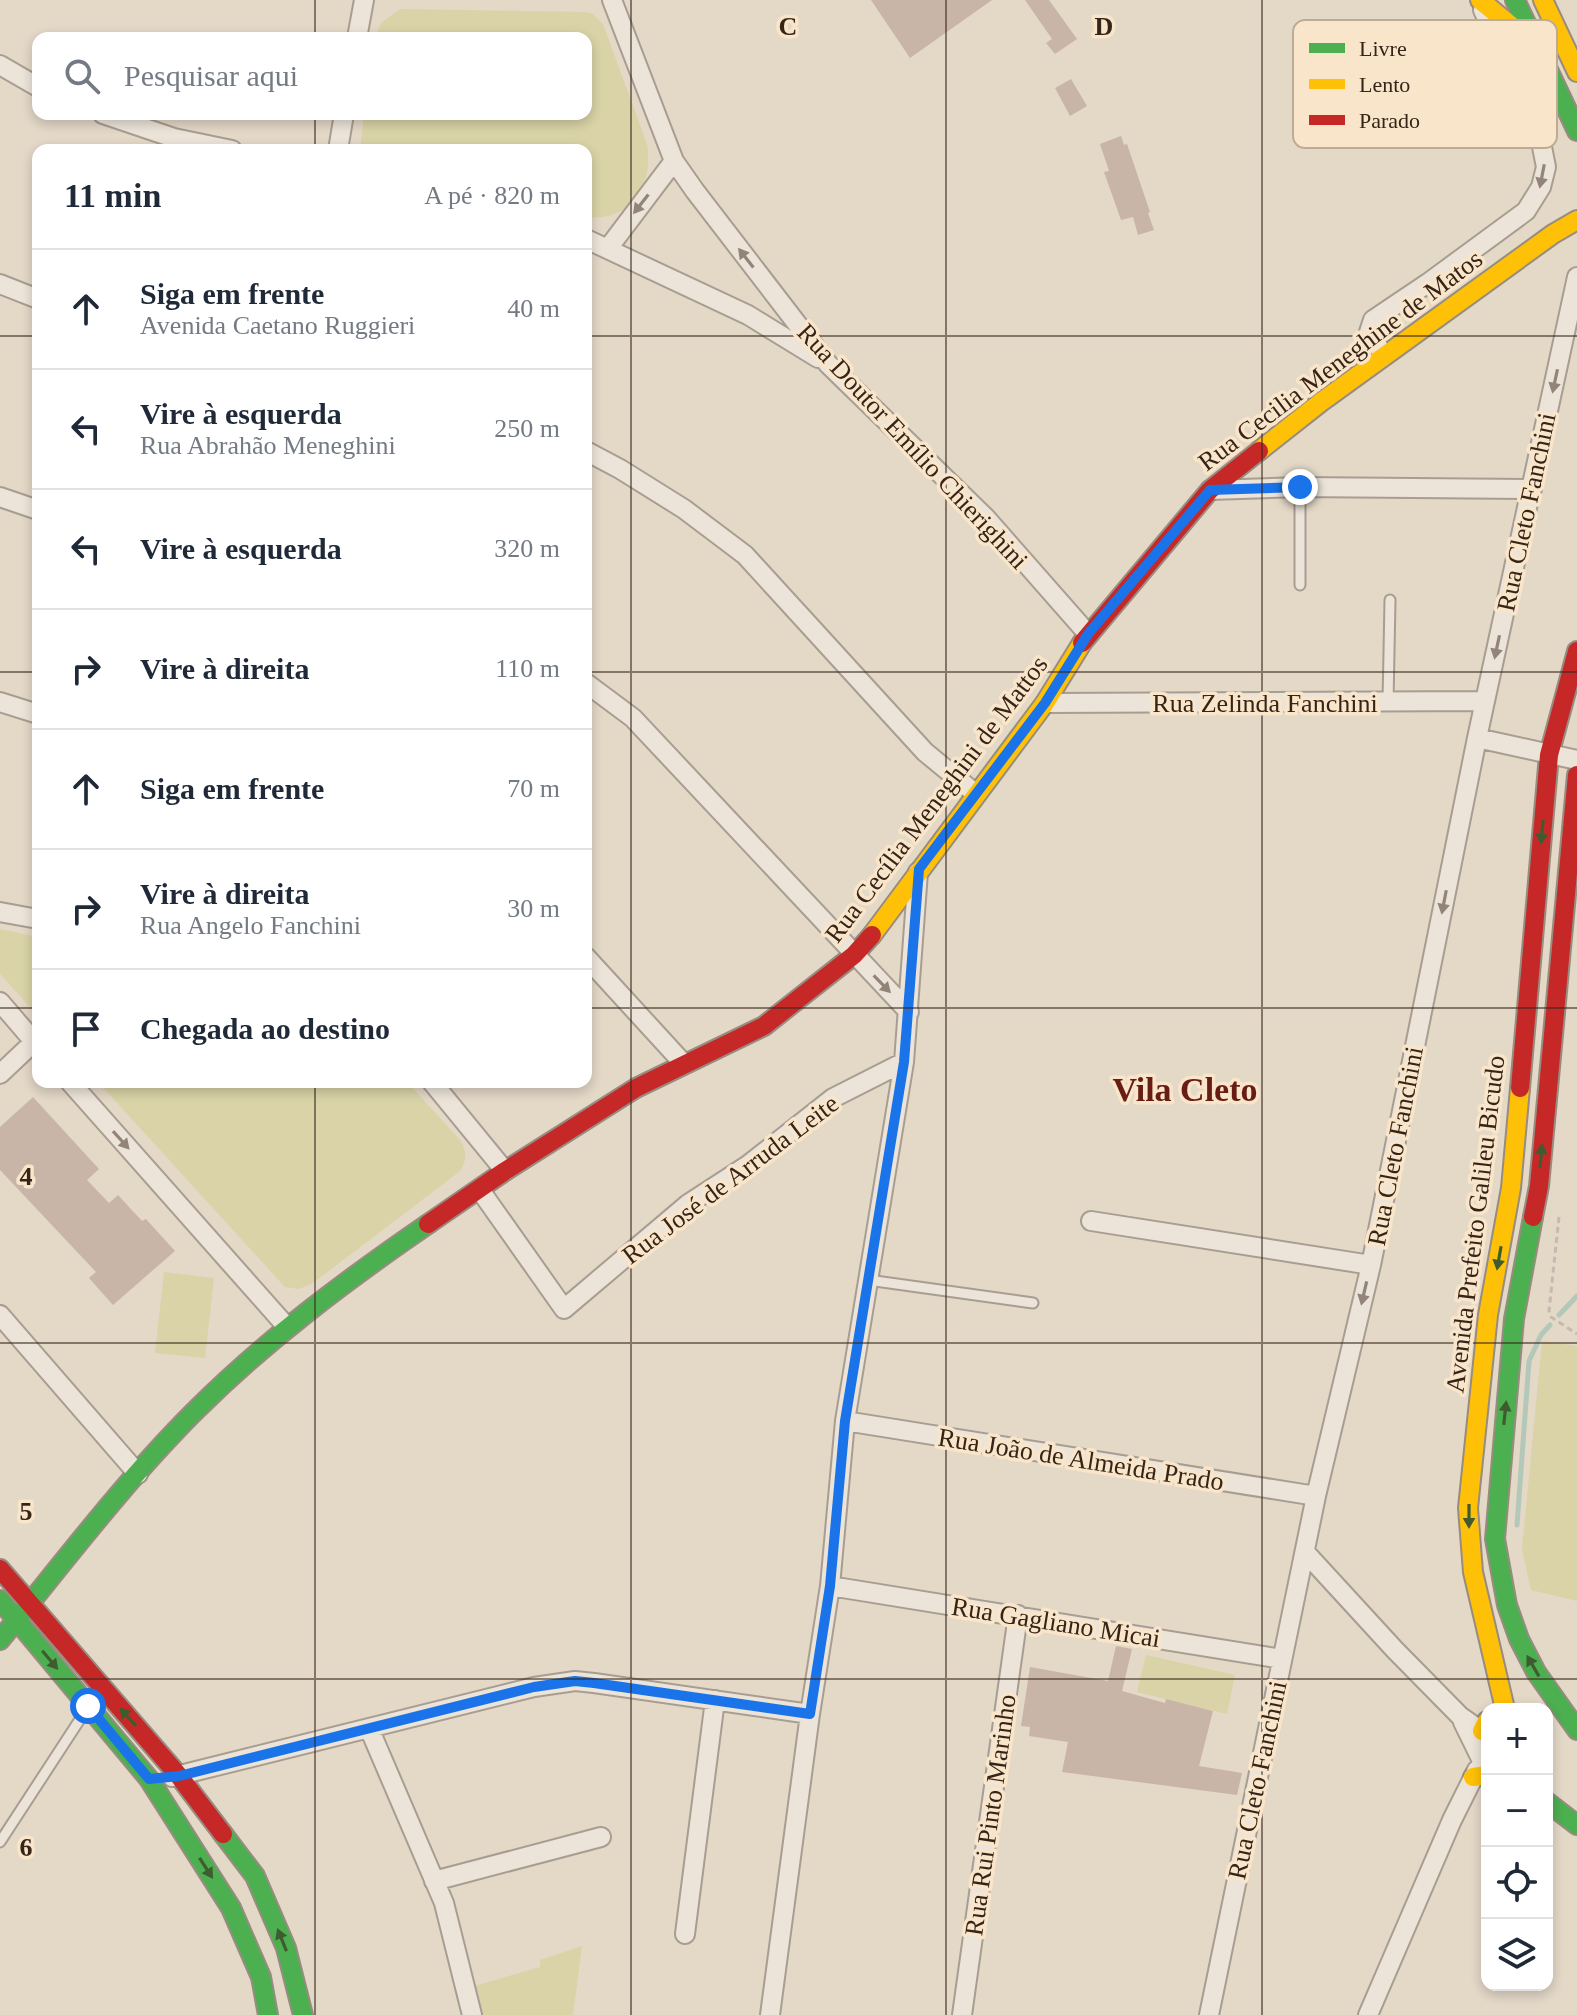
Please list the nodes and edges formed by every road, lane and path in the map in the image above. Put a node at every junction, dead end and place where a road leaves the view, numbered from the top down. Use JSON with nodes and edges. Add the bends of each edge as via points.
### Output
{"nodes":[{"id":1,"x":364,"y":0,"type":"edge"},
{"id":2,"x":612,"y":0,"type":"edge"},
{"id":3,"x":1479,"y":0,"type":"edge"},
{"id":4,"x":1515,"y":0,"type":"edge"},
{"id":5,"x":1543,"y":0,"type":"edge"},
{"id":6,"x":1488,"y":20,"type":"edge"},
{"id":7,"x":1504,"y":20,"type":"edge"},
{"id":8,"x":1525,"y":20,"type":"edge"},
{"id":9,"x":1552,"y":20,"type":"edge"},
{"id":10,"x":1557,"y":30,"type":"edge"},
{"id":11,"x":358,"y":32,"type":"edge"},
{"id":12,"x":0,"y":65,"type":"edge"},
{"id":13,"x":1577,"y":72,"type":"edge"},
{"id":14,"x":32,"y":84,"type":"edge"},
{"id":15,"x":1557,"y":88,"type":"edge"},
{"id":16,"x":121,"y":120,"type":"edge"},
{"id":17,"x":343,"y":120,"type":"edge"},
{"id":18,"x":1577,"y":131,"type":"edge"},
{"id":19,"x":203,"y":144,"type":"edge"},
{"id":20,"x":339,"y":144,"type":"edge"},
{"id":21,"x":1542,"y":148,"type":"edge"},
{"id":22,"x":674,"y":161,"type":"junction"},
{"id":23,"x":1577,"y":220,"type":"edge"},
{"id":24,"x":592,"y":241,"type":"edge"},
{"id":25,"x":609,"y":247,"type":"junction"},
{"id":26,"x":1577,"y":277,"type":"edge"},
{"id":27,"x":0,"y":284,"type":"edge"},
{"id":28,"x":773,"y":293,"type":"junction"},
{"id":29,"x":32,"y":297,"type":"edge"},
{"id":30,"x":748,"y":315,"type":"junction"},
{"id":31,"x":1384,"y":356,"type":"junction"},
{"id":32,"x":828,"y":364,"type":"junction"},
{"id":33,"x":592,"y":455,"type":"edge"},
{"id":34,"x":1300,"y":487,"type":"junction"},
{"id":35,"x":1532,"y":489,"type":"junction"},
{"id":36,"x":1210,"y":490,"type":"junction"},
{"id":37,"x":0,"y":497,"type":"edge"},
{"id":38,"x":32,"y":508,"type":"edge"},
{"id":39,"x":1300,"y":585,"type":"dead end"},
{"id":40,"x":1390,"y":600,"type":"dead end"},
{"id":41,"x":1088,"y":634,"type":"junction"},
{"id":42,"x":1577,"y":651,"type":"edge"},
{"id":43,"x":592,"y":687,"type":"edge"},
{"id":44,"x":1485,"y":701,"type":"junction"},
{"id":45,"x":0,"y":702,"type":"edge"},
{"id":46,"x":1045,"y":703,"type":"junction"},
{"id":47,"x":1388,"y":703,"type":"junction"},
{"id":48,"x":32,"y":712,"type":"edge"},
{"id":49,"x":1477,"y":738,"type":"junction"},
{"id":50,"x":1549,"y":755,"type":"junction"},
{"id":51,"x":1577,"y":760,"type":"edge"},
{"id":52,"x":1577,"y":775,"type":"edge"},
{"id":53,"x":976,"y":794,"type":"junction"},
{"id":54,"x":919,"y":869,"type":"junction"},
{"id":55,"x":0,"y":912,"type":"edge"},
{"id":56,"x":32,"y":918,"type":"edge"},
{"id":57,"x":854,"y":955,"type":"junction"},
{"id":58,"x":592,"y":964,"type":"edge"},
{"id":59,"x":0,"y":1002,"type":"edge"},
{"id":60,"x":909,"y":1012,"type":"junction"},
{"id":61,"x":32,"y":1039,"type":"edge"},
{"id":62,"x":32,"y":1047,"type":"edge"},
{"id":63,"x":904,"y":1062,"type":"junction"},
{"id":64,"x":684,"y":1064,"type":"junction"},
{"id":65,"x":0,"y":1074,"type":"edge"},
{"id":66,"x":75,"y":1088,"type":"edge"},
{"id":67,"x":437,"y":1088,"type":"edge"},
{"id":68,"x":505,"y":1171,"type":"junction"},
{"id":69,"x":480,"y":1190,"type":"junction"},
{"id":70,"x":1091,"y":1221,"type":"dead end"},
{"id":71,"x":1371,"y":1265,"type":"junction"},
{"id":72,"x":868,"y":1280,"type":"junction"},
{"id":73,"x":1033,"y":1303,"type":"dead end"},
{"id":74,"x":0,"y":1315,"type":"edge"},
{"id":75,"x":287,"y":1327,"type":"junction"},
{"id":76,"x":845,"y":1421,"type":"junction"},
{"id":77,"x":138,"y":1474,"type":"junction"},
{"id":78,"x":1316,"y":1496,"type":"junction"},
{"id":79,"x":1305,"y":1552,"type":"junction"},
{"id":80,"x":0,"y":1569,"type":"edge"},
{"id":81,"x":830,"y":1586,"type":"junction"},
{"id":82,"x":0,"y":1600,"type":"edge"},
{"id":83,"x":31,"y":1604,"type":"junction"},
{"id":84,"x":1018,"y":1615,"type":"junction"},
{"id":85,"x":17,"y":1620,"type":"junction"},
{"id":86,"x":0,"y":1640,"type":"edge"},
{"id":87,"x":1282,"y":1659,"type":"junction"},
{"id":88,"x":1498,"y":1681,"type":"junction"},
{"id":89,"x":715,"y":1700,"type":"junction"},
{"id":90,"x":1492,"y":1703,"type":"edge"},
{"id":91,"x":1504,"y":1703,"type":"edge"},
{"id":92,"x":88,"y":1706,"type":"junction"},
{"id":93,"x":810,"y":1714,"type":"junction"},
{"id":94,"x":369,"y":1728,"type":"junction"},
{"id":95,"x":1577,"y":1730,"type":"edge"},
{"id":96,"x":1557,"y":1731,"type":"dead end"},
{"id":97,"x":1577,"y":1737,"type":"edge"},
{"id":98,"x":1481,"y":1754,"type":"edge"},
{"id":99,"x":1481,"y":1758,"type":"edge"},
{"id":100,"x":179,"y":1776,"type":"junction"},
{"id":101,"x":149,"y":1779,"type":"junction"},
{"id":102,"x":1553,"y":1807,"type":"edge"},
{"id":103,"x":1577,"y":1825,"type":"edge"},
{"id":104,"x":601,"y":1837,"type":"dead end"},
{"id":105,"x":0,"y":1842,"type":"edge"},
{"id":106,"x":434,"y":1881,"type":"junction"},
{"id":107,"x":685,"y":1934,"type":"dead end"},
{"id":108,"x":268,"y":2015,"type":"edge"},
{"id":109,"x":303,"y":2015,"type":"edge"},
{"id":110,"x":472,"y":2015,"type":"edge"},
{"id":111,"x":770,"y":2015,"type":"edge"},
{"id":112,"x":962,"y":2015,"type":"edge"},
{"id":113,"x":1209,"y":2015,"type":"edge"},
{"id":114,"x":1368,"y":2015,"type":"edge"}],
"edges":[{"from":1,"to":11,"type":"street"},
{"from":2,"to":22,"type":"street","name":"Rua Doutor Emílio Chierighini"},
{"from":3,"to":6,"type":"street","one_way":true},
{"from":3,"to":7,"type":"main road"},
{"from":4,"to":8,"type":"main road"},
{"from":5,"to":9,"type":"main road"},
{"from":10,"to":13,"type":"main road"},
{"from":12,"to":14,"type":"street"},
{"from":15,"to":18,"type":"main road"},
{"from":16,"to":19,"type":"street"},
{"from":17,"to":20,"type":"street"},
{"from":21,"to":31,"type":"street","one_way":true,"via":[[1546,167],[1541,187],[1526,211],[1373,320],[1369,332]]},
{"from":22,"to":25,"type":"street","one_way":true},
{"from":28,"to":22,"type":"street","name":"Rua Doutor Emílio Chierighini","one_way":true},
{"from":23,"to":31,"type":"main road","name":"Rua Cecilia Meneghine de Matos"},
{"from":24,"to":25,"type":"street"},
{"from":25,"to":30,"type":"street"},
{"from":26,"to":35,"type":"street","name":"Rua Cleto Fanchini","one_way":true},
{"from":27,"to":29,"type":"street"},
{"from":28,"to":30,"type":"street","via":[[765,310]]},
{"from":28,"to":32,"type":"street","name":"Rua Doutor Emílio Chierighini"},
{"from":30,"to":32,"type":"street"},
{"from":31,"to":36,"type":"main road","name":"Rua Cecilia Meneghine de Matos"},
{"from":32,"to":41,"type":"street","name":"Rua Doutor Emílio Chierighini","via":[[986,518]]},
{"from":33,"to":53,"type":"street","via":[[684,509],[745,555],[925,752]]},
{"from":34,"to":35,"type":"street"},
{"from":34,"to":36,"type":"street"},
{"from":34,"to":39,"type":"lane"},
{"from":35,"to":44,"type":"street","name":"Rua Cleto Fanchini","one_way":true},
{"from":36,"to":41,"type":"main road","name":"Rua Cecilia Meneghine de Matos"},
{"from":37,"to":38,"type":"street"},
{"from":40,"to":47,"type":"lane"},
{"from":41,"to":46,"type":"main road","name":"Rua Cecília Meneghini de Mattos"},
{"from":42,"to":50,"type":"main road","name":"Avenida Prefeito Galileu Bicudo"},
{"from":43,"to":57,"type":"street","via":[[633,718]]},
{"from":44,"to":47,"type":"street","name":"Rua Zelinda Fanchini"},
{"from":44,"to":49,"type":"street","name":"Rua Cleto Fanchini"},
{"from":45,"to":48,"type":"street"},
{"from":46,"to":47,"type":"street","name":"Rua Zelinda Fanchini"},
{"from":46,"to":53,"type":"main road","name":"Rua Cecília Meneghini de Mattos"},
{"from":49,"to":50,"type":"street"},
{"from":49,"to":71,"type":"street","name":"Rua Cleto Fanchini","one_way":true},
{"from":50,"to":51,"type":"street"},
{"from":50,"to":88,"type":"main road","name":"Avenida Prefeito Galileu Bicudo","one_way":true,"via":[[1511,1188],[1488,1315],[1468,1508],[1473,1572]]},
{"from":95,"to":52,"type":"main road","name":"Avenida Prefeito Galileu Bicudo","one_way":true,"via":[[1519,1639],[1495,1539],[1514,1319],[1539,1186]]},
{"from":53,"to":54,"type":"main road","name":"Rua Cecília Meneghini de Mattos"},
{"from":54,"to":57,"type":"main road","name":"Rua Cecília Meneghini de Mattos"},
{"from":54,"to":60,"type":"street"},
{"from":55,"to":56,"type":"street"},
{"from":57,"to":60,"type":"street","one_way":true},
{"from":57,"to":64,"type":"main road","name":"Rua Cecília Meneghini de Mattos","via":[[764,1026]]},
{"from":58,"to":64,"type":"street"},
{"from":59,"to":61,"type":"street"},
{"from":60,"to":63,"type":"street"},
{"from":62,"to":65,"type":"street"},
{"from":63,"to":69,"type":"street","name":"Rua José de Arruda Leite","via":[[833,1098],[688,1204],[564,1309]]},
{"from":63,"to":72,"type":"street"},
{"from":64,"to":68,"type":"main road","name":"Rua Cecília Meneghini de Mattos","via":[[636,1088]]},
{"from":66,"to":75,"type":"street","one_way":true},
{"from":67,"to":68,"type":"street"},
{"from":68,"to":69,"type":"main road","name":"Rua Cecília Meneghini de Mattos"},
{"from":69,"to":75,"type":"main road","name":"Rua Cecília Meneghini de Mattos"},
{"from":70,"to":71,"type":"street"},
{"from":71,"to":78,"type":"street","name":"Rua Cleto Fanchini","one_way":true},
{"from":72,"to":73,"type":"lane"},
{"from":72,"to":76,"type":"street"},
{"from":74,"to":77,"type":"street"},
{"from":75,"to":77,"type":"main road","name":"Rua Cecília Meneghini de Mattos","via":[[196,1410]]},
{"from":76,"to":78,"type":"street","name":"Rua João de Almeida Prado"},
{"from":76,"to":81,"type":"street"},
{"from":77,"to":83,"type":"main road","name":"Rua Cecília Meneghini de Mattos"},
{"from":78,"to":79,"type":"street","name":"Rua Cleto Fanchini"},
{"from":79,"to":87,"type":"street","name":"Rua Cleto Fanchini"},
{"from":79,"to":98,"type":"street","via":[[1460,1716]]},
{"from":80,"to":83,"type":"main road"},
{"from":81,"to":84,"type":"street","name":"Rua Gagliano Micai"},
{"from":81,"to":93,"type":"street"},
{"from":82,"to":85,"type":"main road"},
{"from":83,"to":85,"type":"main road","name":"Rua Cecília Meneghini de Mattos"},
{"from":100,"to":83,"type":"main road","one_way":true},
{"from":84,"to":87,"type":"street","name":"Rua Gagliano Micai"},
{"from":84,"to":112,"type":"street","name":"Rua Rui Pinto Marinho"},
{"from":85,"to":86,"type":"main road","name":"Rua Cecília Meneghini de Mattos"},
{"from":85,"to":92,"type":"main road","one_way":true},
{"from":87,"to":113,"type":"street","name":"Rua Cleto Fanchini"},
{"from":88,"to":90,"type":"main road"},
{"from":88,"to":91,"type":"main road","name":"Avenida Prefeito Galileu Bicudo"},
{"from":89,"to":93,"type":"street"},
{"from":89,"to":94,"type":"street","via":[[575,1681]]},
{"from":89,"to":107,"type":"street"},
{"from":92,"to":101,"type":"main road"},
{"from":92,"to":105,"type":"lane"},
{"from":93,"to":111,"type":"street"},
{"from":94,"to":100,"type":"street"},
{"from":94,"to":106,"type":"street"},
{"from":96,"to":97,"type":"main road"},
{"from":99,"to":114,"type":"street"},
{"from":100,"to":101,"type":"street"},
{"from":109,"to":100,"type":"main road","one_way":true,"via":[[286,1948],[255,1876]]},
{"from":101,"to":108,"type":"main road","one_way":true,"via":[[231,1908],[261,1977]]},
{"from":102,"to":103,"type":"main road"},
{"from":104,"to":106,"type":"street"},
{"from":106,"to":110,"type":"street"}]}
